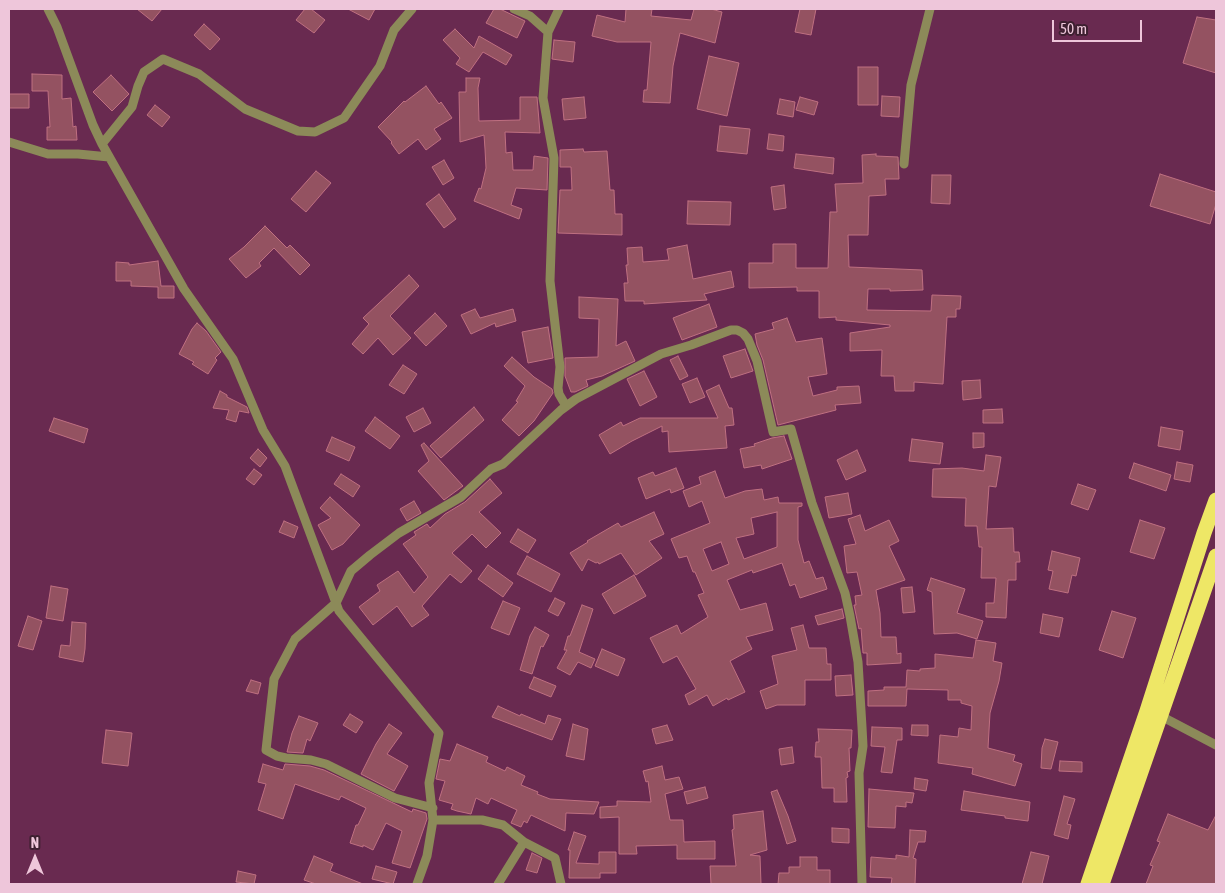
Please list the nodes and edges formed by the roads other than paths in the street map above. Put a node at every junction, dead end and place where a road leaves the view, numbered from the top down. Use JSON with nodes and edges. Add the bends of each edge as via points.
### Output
{"nodes":[{"id":1,"x":48,"y":9,"type":"edge"},
{"id":2,"x":412,"y":9,"type":"edge"},
{"id":3,"x":514,"y":9,"type":"edge"},
{"id":4,"x":559,"y":9,"type":"edge"},
{"id":5,"x":930,"y":9,"type":"edge"},
{"id":6,"x":548,"y":32,"type":"junction"},
{"id":7,"x":9,"y":142,"type":"edge"},
{"id":8,"x":102,"y":144,"type":"junction"},
{"id":9,"x":109,"y":157,"type":"junction"},
{"id":10,"x":904,"y":164,"type":"dead end"},
{"id":11,"x":566,"y":406,"type":"junction"},
{"id":12,"x":1216,"y":500,"type":"edge"},
{"id":13,"x":1216,"y":556,"type":"edge"},
{"id":14,"x":336,"y":603,"type":"junction"},
{"id":15,"x":1147,"y":711,"type":"junction"},
{"id":16,"x":1162,"y":716,"type":"junction"},
{"id":17,"x":1216,"y":745,"type":"edge"},
{"id":18,"x":432,"y":808,"type":"junction"},
{"id":19,"x":433,"y":820,"type":"junction"},
{"id":20,"x":524,"y":842,"type":"junction"},
{"id":21,"x":417,"y":884,"type":"edge"},
{"id":22,"x":498,"y":884,"type":"edge"},
{"id":23,"x":560,"y":884,"type":"edge"},
{"id":24,"x":862,"y":884,"type":"edge"},
{"id":25,"x":1088,"y":884,"type":"edge"},
{"id":26,"x":1102,"y":884,"type":"edge"}],
"edges":[{"from":1,"to":8,"type":"street"},
{"from":2,"to":8,"type":"street","via":[[394,30],[380,66],[344,118],[315,132],[298,131],[245,109],[200,74],[163,58],[144,72],[132,107]]},
{"from":3,"to":6,"type":"street","via":[[530,16]]},
{"from":4,"to":6,"type":"street"},
{"from":5,"to":10,"type":"street","via":[[911,85]]},
{"from":6,"to":11,"type":"street","via":[[543,98],[554,158],[550,281],[560,367],[559,394]]},
{"from":7,"to":9,"type":"street","via":[[48,154]]},
{"from":8,"to":9,"type":"street"},
{"from":9,"to":14,"type":"street","via":[[184,289],[233,359],[263,430],[285,466]]},
{"from":11,"to":14,"type":"street","via":[[503,464],[491,468],[461,497],[399,533],[351,571]]},
{"from":11,"to":24,"type":"street","via":[[661,354],[731,330],[748,339],[757,361],[773,432],[791,429],[850,616],[858,662],[863,746],[859,781]]},
{"from":12,"to":15,"type":"highway"},
{"from":13,"to":16,"type":"highway"},
{"from":14,"to":18,"type":"street","via":[[339,611],[439,734],[430,784]]},
{"from":14,"to":18,"type":"street","via":[[295,639],[274,679],[266,750],[277,756],[326,764],[396,798]]},
{"from":15,"to":16,"type":"street"},
{"from":15,"to":25,"type":"highway"},
{"from":16,"to":17,"type":"street"},
{"from":16,"to":26,"type":"highway"},
{"from":18,"to":19,"type":"street"},
{"from":19,"to":20,"type":"street","via":[[482,820],[503,825]]},
{"from":19,"to":21,"type":"street","via":[[427,856]]},
{"from":20,"to":22,"type":"street"},
{"from":20,"to":23,"type":"street","via":[[555,858]]}]}
